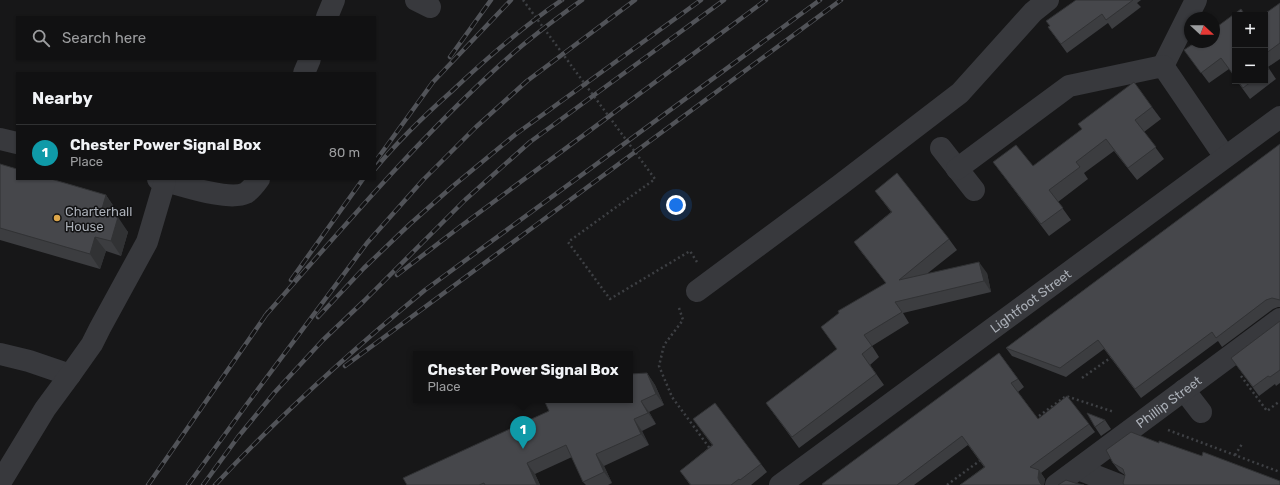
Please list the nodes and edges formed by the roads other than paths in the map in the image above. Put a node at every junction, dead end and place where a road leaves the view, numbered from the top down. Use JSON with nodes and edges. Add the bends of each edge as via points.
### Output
{"nodes":[{"id":1,"x":334,"y":0,"type":"edge"},
{"id":2,"x":1048,"y":0,"type":"edge"},
{"id":3,"x":1196,"y":0,"type":"edge"},
{"id":4,"x":327,"y":16,"type":"edge"},
{"id":5,"x":310,"y":60,"type":"edge"},
{"id":6,"x":1163,"y":66,"type":"junction"},
{"id":7,"x":304,"y":72,"type":"edge"},
{"id":8,"x":1280,"y":117,"type":"edge"},
{"id":9,"x":0,"y":139,"type":"edge"},
{"id":10,"x":16,"y":143,"type":"edge"},
{"id":11,"x":941,"y":148,"type":"dead end"},
{"id":12,"x":1225,"y":157,"type":"junction"},
{"id":13,"x":957,"y":168,"type":"junction"},
{"id":14,"x":162,"y":180,"type":"edge"},
{"id":15,"x":258,"y":180,"type":"edge"},
{"id":16,"x":974,"y":190,"type":"dead end"},
{"id":17,"x":697,"y":291,"type":"dead end"},
{"id":18,"x":1280,"y":319,"type":"edge"},
{"id":19,"x":0,"y":354,"type":"edge"},
{"id":20,"x":70,"y":375,"type":"junction"},
{"id":21,"x":1184,"y":390,"type":"junction"},
{"id":22,"x":1201,"y":412,"type":"dead end"},
{"id":23,"x":1078,"y":469,"type":"junction"},
{"id":24,"x":792,"y":481,"type":"edge"},
{"id":25,"x":0,"y":483,"type":"edge"},
{"id":26,"x":1056,"y":485,"type":"edge"},
{"id":27,"x":1119,"y":485,"type":"edge"}],
"edges":[{"from":1,"to":4,"type":"street"},
{"from":2,"to":17,"type":"street","via":[[1033,12],[960,93]]},
{"from":3,"to":6,"type":"street"},
{"from":5,"to":7,"type":"street"},
{"from":6,"to":12,"type":"street"},
{"from":6,"to":13,"type":"street","via":[[1069,86]]},
{"from":8,"to":12,"type":"street","name":"Lightfoot Street"},
{"from":9,"to":10,"type":"street"},
{"from":11,"to":13,"type":"street"},
{"from":12,"to":24,"type":"street","name":"Lightfoot Street"},
{"from":13,"to":16,"type":"street"},
{"from":14,"to":15,"type":"street","via":[[232,196],[247,192]]},
{"from":14,"to":20,"type":"street","via":[[147,242],[92,344]]},
{"from":18,"to":21,"type":"street","name":"Phillip Street"},
{"from":19,"to":20,"type":"street"},
{"from":20,"to":25,"type":"street","via":[[45,409]]},
{"from":21,"to":22,"type":"street"},
{"from":21,"to":23,"type":"street","name":"Phillip Street"},
{"from":23,"to":26,"type":"street","name":"Phillip Street"},
{"from":23,"to":27,"type":"street"}]}
